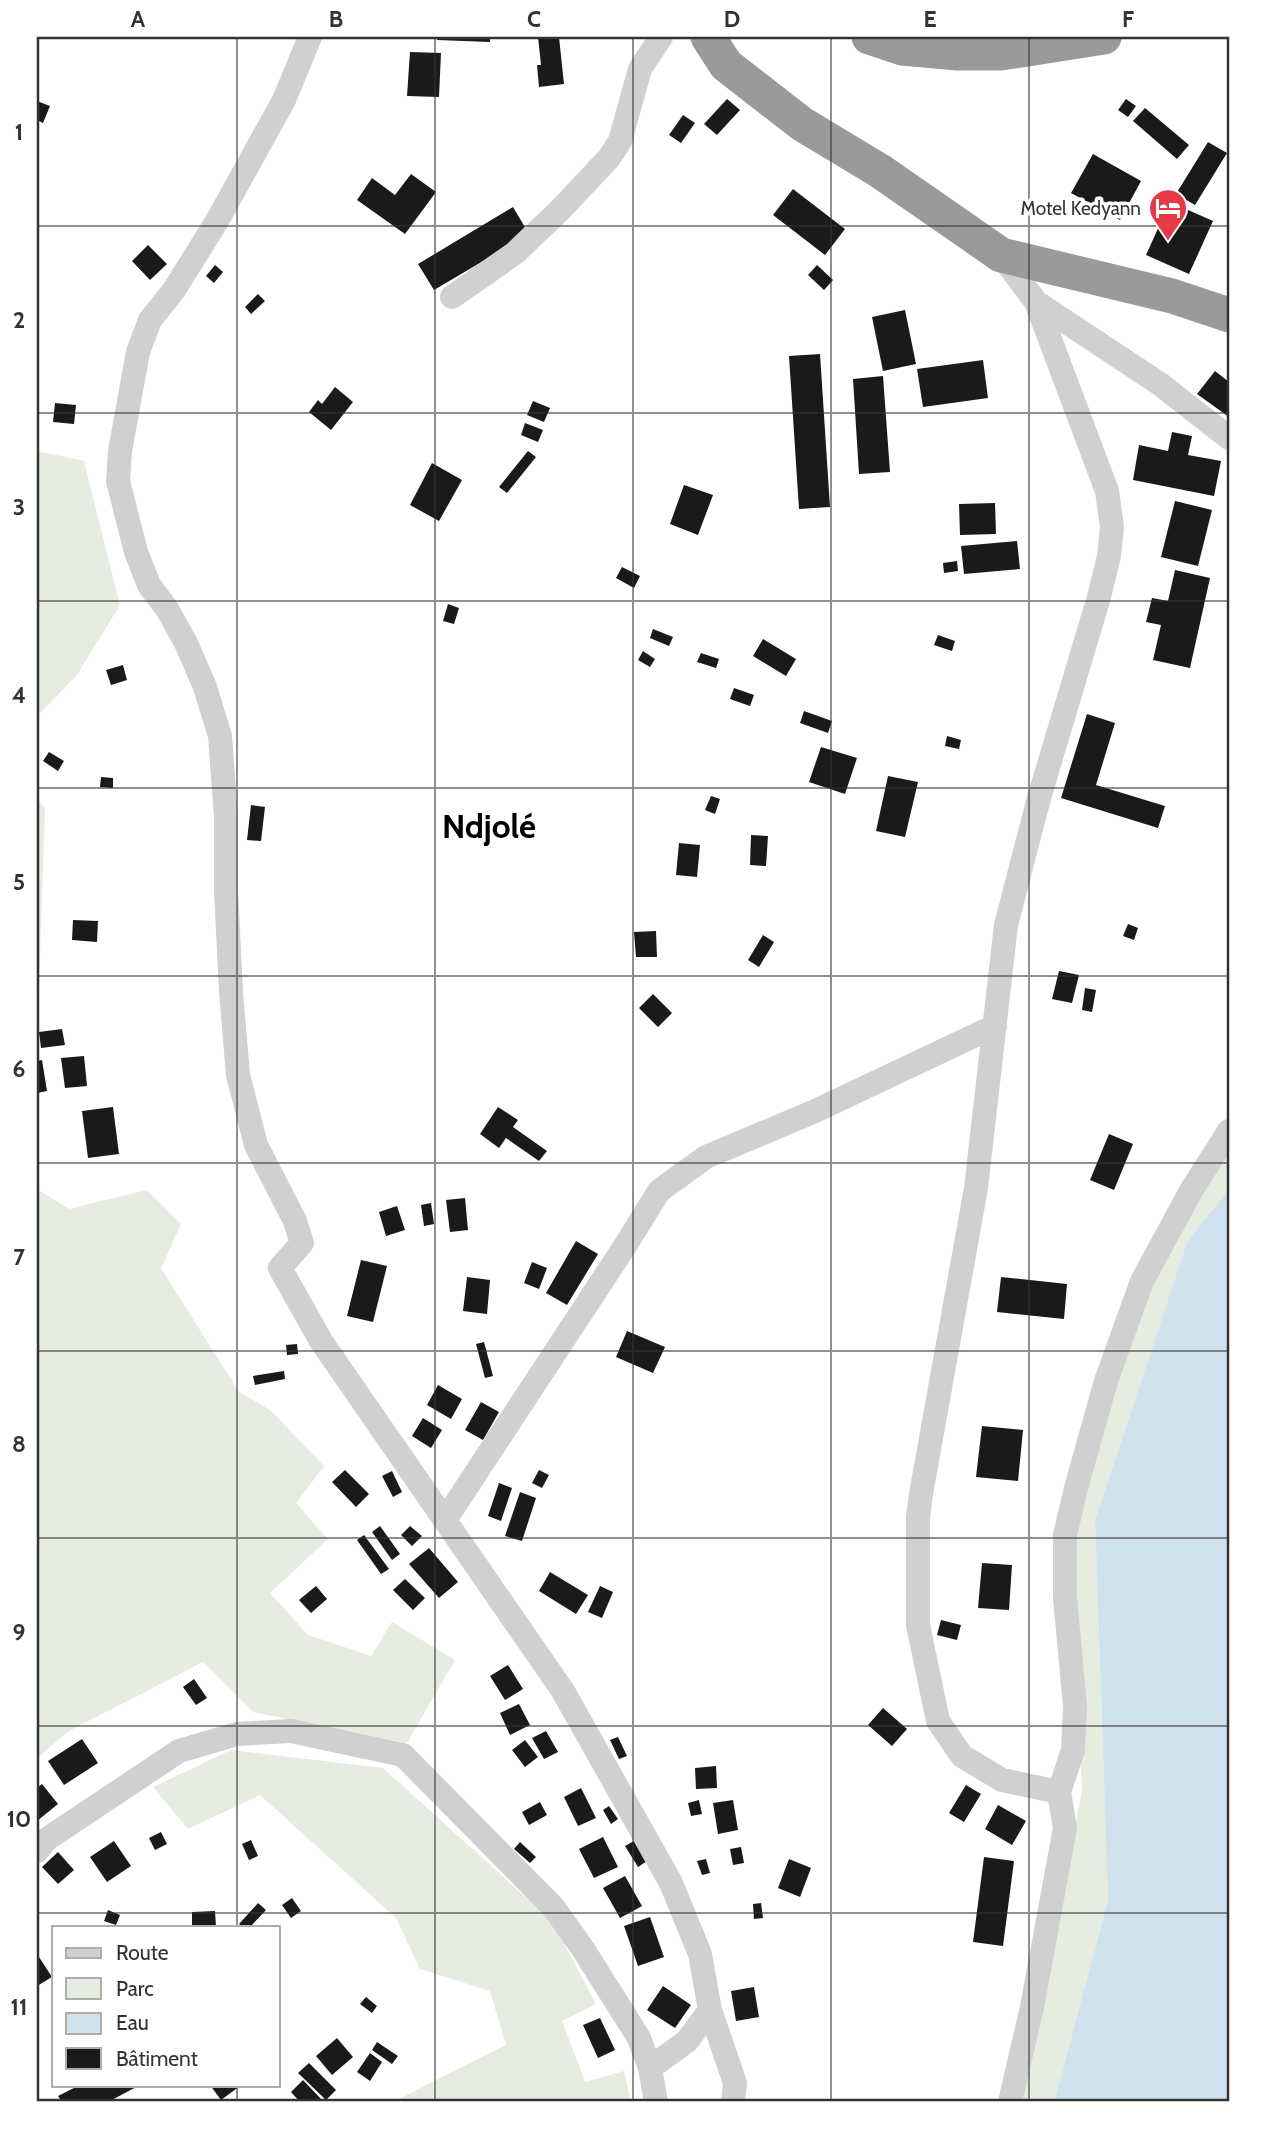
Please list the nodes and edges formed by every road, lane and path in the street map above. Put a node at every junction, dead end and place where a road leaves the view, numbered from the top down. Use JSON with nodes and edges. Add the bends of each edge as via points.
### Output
{"nodes":[{"id":1,"x":310,"y":37,"type":"edge"},
{"id":2,"x":661,"y":37,"type":"edge"},
{"id":3,"x":708,"y":37,"type":"edge"},
{"id":4,"x":869,"y":37,"type":"edge"},
{"id":5,"x":1104,"y":37,"type":"edge"},
{"id":6,"x":1000,"y":255,"type":"junction"},
{"id":7,"x":452,"y":297,"type":"dead end"},
{"id":8,"x":1036,"y":302,"type":"junction"},
{"id":9,"x":1229,"y":315,"type":"edge"},
{"id":10,"x":1229,"y":438,"type":"edge"},
{"id":11,"x":995,"y":1026,"type":"junction"},
{"id":12,"x":1229,"y":1131,"type":"edge"},
{"id":13,"x":444,"y":1520,"type":"junction"},
{"id":14,"x":1059,"y":1792,"type":"junction"},
{"id":15,"x":37,"y":1851,"type":"edge"},
{"id":16,"x":709,"y":2010,"type":"junction"},
{"id":17,"x":650,"y":2068,"type":"junction"},
{"id":18,"x":656,"y":2102,"type":"edge"},
{"id":19,"x":733,"y":2102,"type":"edge"},
{"id":20,"x":1010,"y":2102,"type":"edge"}],
"edges":[{"from":1,"to":13,"type":"street","via":[[284,100],[217,221],[150,320],[135,365],[118,481],[149,586],[186,643],[220,736],[238,1075],[256,1145],[302,1243],[280,1268],[321,1342]]},
{"from":2,"to":7,"type":"street","via":[[640,69],[620,141],[609,158],[515,253]]},
{"from":3,"to":6,"type":"highway","via":[[726,65],[802,124]]},
{"from":4,"to":5,"type":"highway","via":[[902,48],[979,53]]},
{"from":6,"to":8,"type":"street"},
{"from":6,"to":9,"type":"highway","via":[[1172,296]]},
{"from":8,"to":10,"type":"street","via":[[1160,384]]},
{"from":8,"to":11,"type":"street","via":[[1096,458],[1112,527],[1099,597],[1006,925]]},
{"from":11,"to":13,"type":"street","via":[[706,1157],[659,1191]]},
{"from":11,"to":14,"type":"street","via":[[976,1188],[918,1517],[918,1625],[938,1721],[962,1756],[1002,1780]]},
{"from":12,"to":14,"type":"street","via":[[1142,1281],[1106,1381],[1076,1488],[1065,1535],[1065,1598],[1075,1706],[1073,1751]]},
{"from":13,"to":16,"type":"street","via":[[563,1691],[671,1883],[700,1954]]},
{"from":14,"to":20,"type":"street","via":[[1065,1828]]},
{"from":15,"to":17,"type":"street","via":[[47,1839],[179,1751],[237,1734],[291,1731],[404,1755],[554,1908],[639,2038]]},
{"from":16,"to":17,"type":"street","via":[[687,2040]]},
{"from":16,"to":19,"type":"street","via":[[735,2082]]},
{"from":17,"to":18,"type":"street"}]}
